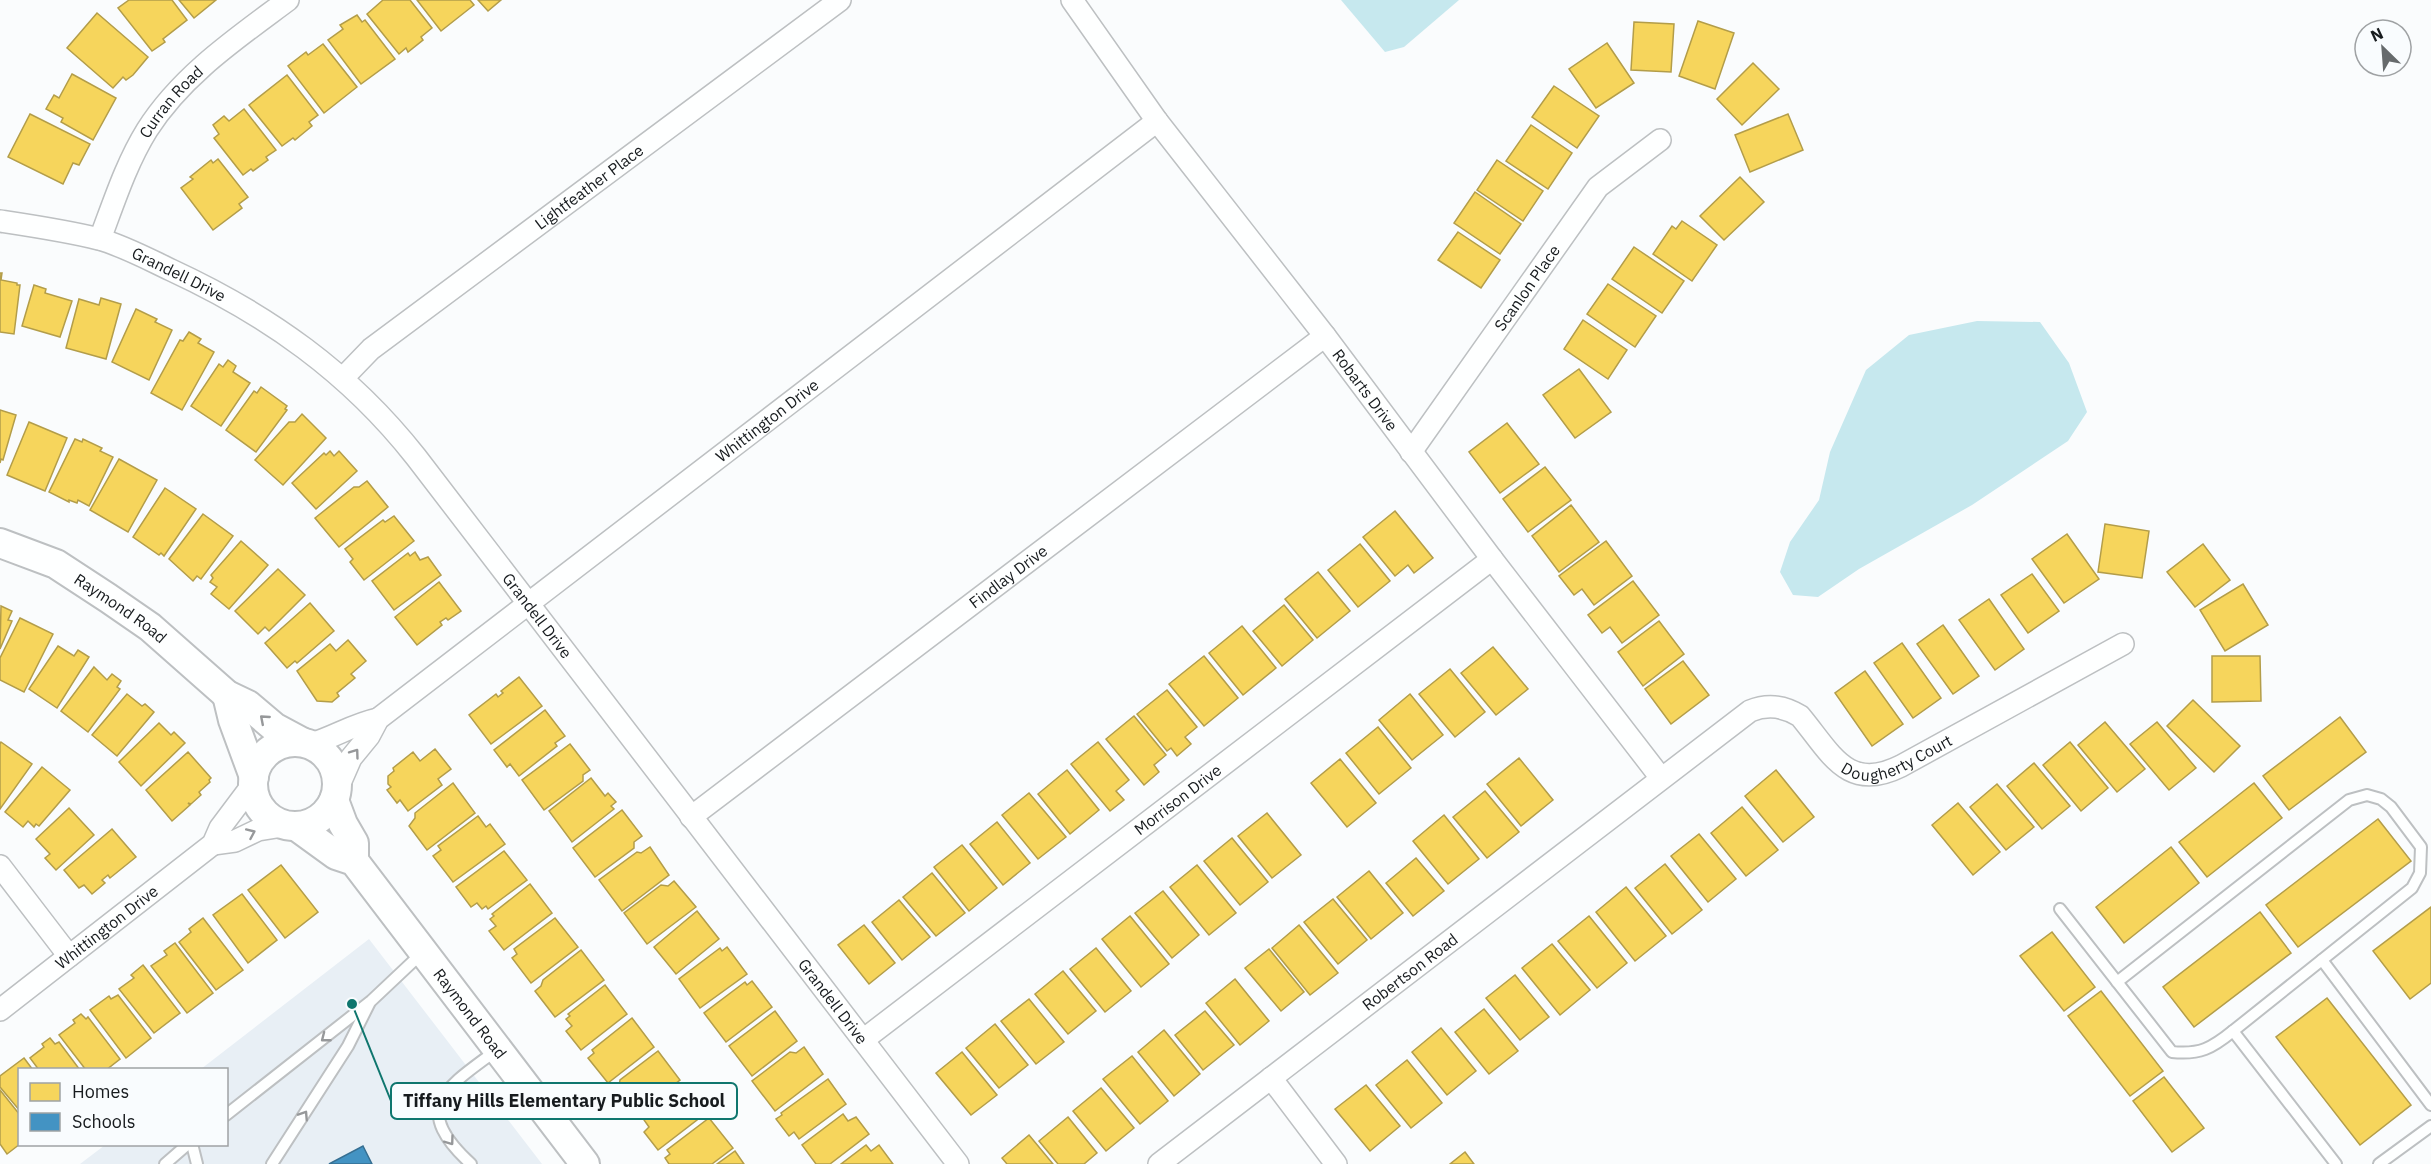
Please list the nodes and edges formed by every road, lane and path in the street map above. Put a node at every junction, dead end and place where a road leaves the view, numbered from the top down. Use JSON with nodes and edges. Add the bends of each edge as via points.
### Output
{"nodes":[{"id":1,"x":288,"y":0,"type":"edge"},
{"id":2,"x":840,"y":0,"type":"edge"},
{"id":3,"x":1072,"y":0,"type":"edge"},
{"id":4,"x":1157,"y":121,"type":"junction"},
{"id":5,"x":1660,"y":140,"type":"dead end"},
{"id":6,"x":0,"y":221,"type":"edge"},
{"id":7,"x":100,"y":239,"type":"junction"},
{"id":8,"x":1325,"y":336,"type":"junction"},
{"id":9,"x":344,"y":378,"type":"junction"},
{"id":10,"x":1411,"y":452,"type":"junction"},
{"id":11,"x":0,"y":543,"type":"edge"},
{"id":12,"x":1492,"y":559,"type":"junction"},
{"id":13,"x":528,"y":604,"type":"junction"},
{"id":14,"x":2123,"y":644,"type":"dead end"},
{"id":15,"x":227,"y":695,"type":"junction"},
{"id":16,"x":378,"y":719,"type":"junction"},
{"id":17,"x":306,"y":743,"type":"junction"},
{"id":18,"x":1661,"y":778,"type":"junction"},
{"id":19,"x":254,"y":781,"type":"junction"},
{"id":20,"x":335,"y":795,"type":"junction"},
{"id":21,"x":691,"y":817,"type":"junction"},
{"id":22,"x":293,"y":825,"type":"junction"},
{"id":23,"x":213,"y":844,"type":"junction"},
{"id":24,"x":354,"y":861,"type":"junction"},
{"id":25,"x":0,"y":866,"type":"edge"},
{"id":26,"x":2060,"y":909,"type":"dead end"},
{"id":27,"x":423,"y":951,"type":"junction"},
{"id":28,"x":69,"y":956,"type":"junction"},
{"id":29,"x":2322,"y":960,"type":"junction"},
{"id":30,"x":2117,"y":982,"type":"junction"},
{"id":31,"x":370,"y":1001,"type":"junction"},
{"id":32,"x":0,"y":1010,"type":"edge"},
{"id":33,"x":2233,"y":1031,"type":"junction"},
{"id":34,"x":863,"y":1040,"type":"junction"},
{"id":35,"x":498,"y":1050,"type":"junction"},
{"id":36,"x":1271,"y":1078,"type":"junction"},
{"id":37,"x":2431,"y":1105,"type":"edge"},
{"id":38,"x":228,"y":1113,"type":"edge"},
{"id":39,"x":2431,"y":1126,"type":"edge"},
{"id":40,"x":188,"y":1146,"type":"edge"},
{"id":41,"x":191,"y":1146,"type":"edge"},
{"id":42,"x":165,"y":1164,"type":"edge"},
{"id":43,"x":197,"y":1164,"type":"edge"},
{"id":44,"x":272,"y":1164,"type":"edge"},
{"id":45,"x":471,"y":1164,"type":"edge"},
{"id":46,"x":585,"y":1164,"type":"edge"},
{"id":47,"x":958,"y":1164,"type":"edge"},
{"id":48,"x":1159,"y":1164,"type":"edge"},
{"id":49,"x":1336,"y":1164,"type":"edge"},
{"id":50,"x":2336,"y":1164,"type":"edge"},
{"id":51,"x":2379,"y":1164,"type":"edge"}],
"edges":[{"from":1,"to":7,"type":"street","name":"Curran Road","via":[[210,60],[160,112],[123,177]]},
{"from":2,"to":9,"type":"street","name":"Lightfeather Place","via":[[371,349]]},
{"from":3,"to":4,"type":"street","name":"Robarts Drive"},
{"from":4,"to":8,"type":"street","name":"Robarts Drive"},
{"from":4,"to":13,"type":"street","name":"Whittington Drive"},
{"from":5,"to":10,"type":"street","name":"Scanlon Place","via":[[1598,187]]},
{"from":6,"to":7,"type":"street","name":"Grandell Drive"},
{"from":7,"to":9,"type":"street","name":"Grandell Drive","via":[[225,296]]},
{"from":8,"to":10,"type":"street","name":"Robarts Drive"},
{"from":8,"to":21,"type":"street","name":"Findlay Drive"},
{"from":9,"to":13,"type":"street","name":"Grandell Drive","via":[[401,439]]},
{"from":10,"to":12,"type":"street","name":"Robarts Drive"},
{"from":11,"to":15,"type":"street","name":"Raymond Road","via":[[56,564],[108,598],[150,627]]},
{"from":12,"to":18,"type":"street","name":"Robarts Drive"},
{"from":12,"to":34,"type":"street","name":"Morrison Drive"},
{"from":13,"to":16,"type":"street","name":"Whittington Drive"},
{"from":13,"to":21,"type":"street","name":"Grandell Drive"},
{"from":14,"to":18,"type":"street","name":"Dougherty Court","via":[[1886,774],[1857,775],[1841,766],[1800,716],[1785,708],[1767,706],[1750,711]]},
{"from":17,"to":15,"type":"street","name":"Raymond Road","one_way":true},
{"from":15,"to":19,"type":"street"},
{"from":16,"to":17,"type":"street","name":"Whittington Drive"},
{"from":20,"to":16,"type":"street","name":"Whittington Drive","one_way":true,"via":[[351,758]]},
{"from":17,"to":19,"type":"street","via":[[291,742],[270,750],[257,766]]},
{"from":17,"to":20,"type":"street","via":[[321,750],[334,768]]},
{"from":18,"to":36,"type":"street","name":"Robertson Road"},
{"from":19,"to":22,"type":"street","via":[[256,799],[264,811],[275,820]]},
{"from":19,"to":23,"type":"street","name":"Whittington Drive"},
{"from":20,"to":22,"type":"street","via":[[318,819]]},
{"from":20,"to":24,"type":"street","name":"Raymond Road","via":[[343,824],[354,843]]},
{"from":21,"to":34,"type":"street","name":"Grandell Drive"},
{"from":23,"to":22,"type":"street","name":"Whittington Drive","one_way":true,"via":[[235,841],[258,830]]},
{"from":22,"to":24,"type":"street","name":"Raymond Road","via":[[336,855]]},
{"from":23,"to":28,"type":"street","name":"Whittington Drive"},
{"from":24,"to":27,"type":"street","name":"Raymond Road"},
{"from":25,"to":28,"type":"street"},
{"from":26,"to":30,"type":"lane"},
{"from":27,"to":31,"type":"lane"},
{"from":27,"to":35,"type":"street","name":"Raymond Road"},
{"from":28,"to":32,"type":"street","name":"Whittington Drive"},
{"from":29,"to":30,"type":"lane","via":[[2412,888],[2420,873],[2421,847],[2381,799],[2367,795],[2349,800]]},
{"from":29,"to":33,"type":"lane"},
{"from":29,"to":37,"type":"lane"},
{"from":30,"to":33,"type":"lane","via":[[2172,1052],[2190,1053],[2213,1047]]},
{"from":31,"to":38,"type":"lane","one_way":true},
{"from":44,"to":31,"type":"lane","one_way":true,"via":[[348,1046]]},
{"from":33,"to":50,"type":"lane"},
{"from":34,"to":47,"type":"street","name":"Grandell Drive"},
{"from":35,"to":45,"type":"lane","one_way":true,"via":[[463,1075],[441,1098],[439,1116],[443,1132]]},
{"from":35,"to":46,"type":"street","name":"Raymond Road"},
{"from":36,"to":48,"type":"street","name":"Robertson Road"},
{"from":36,"to":49,"type":"street"},
{"from":39,"to":51,"type":"lane"},
{"from":40,"to":42,"type":"lane"},
{"from":41,"to":43,"type":"lane"}]}
